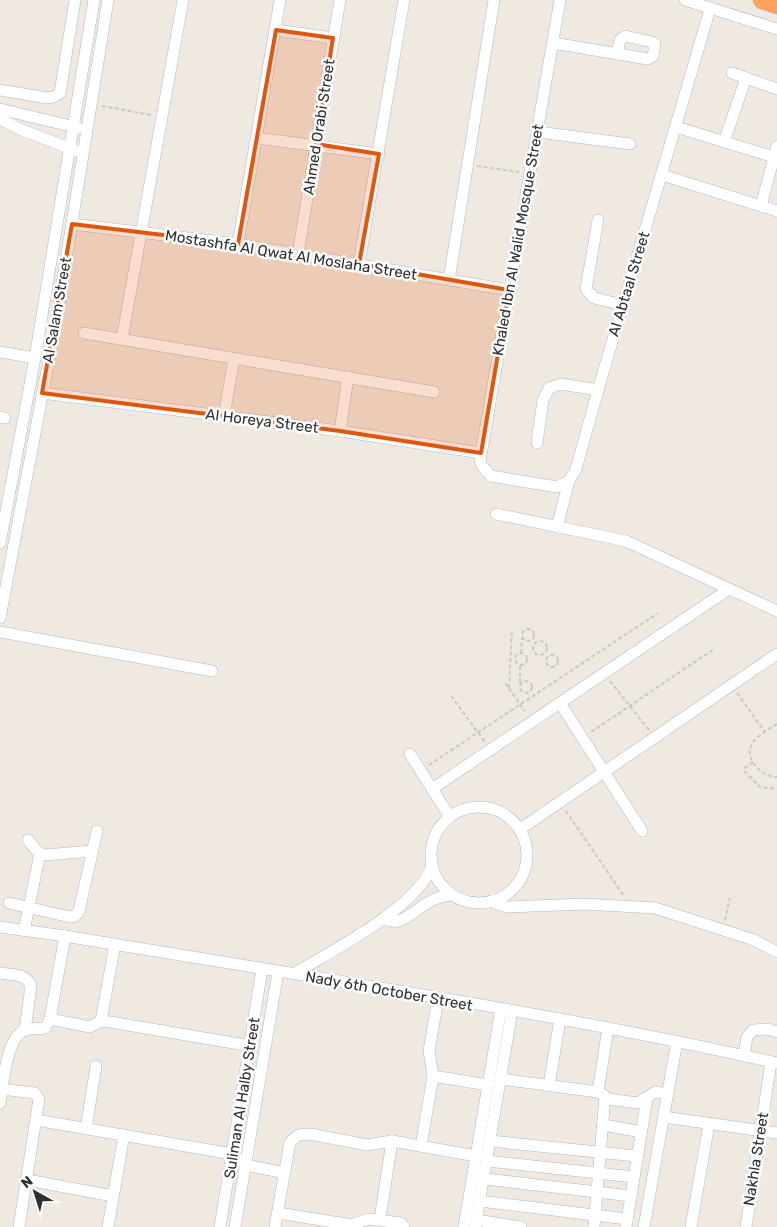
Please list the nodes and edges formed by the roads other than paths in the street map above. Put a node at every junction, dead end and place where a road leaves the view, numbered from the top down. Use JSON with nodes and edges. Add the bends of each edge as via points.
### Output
{"nodes":[{"id":1,"x":75,"y":0,"type":"edge"},
{"id":2,"x":94,"y":0,"type":"edge"},
{"id":3,"x":108,"y":0,"type":"edge"},
{"id":4,"x":183,"y":0,"type":"edge"},
{"id":5,"x":280,"y":0,"type":"edge"},
{"id":6,"x":340,"y":0,"type":"edge"},
{"id":7,"x":404,"y":0,"type":"edge"},
{"id":8,"x":494,"y":0,"type":"edge"},
{"id":9,"x":560,"y":0,"type":"edge"},
{"id":10,"x":685,"y":0,"type":"edge"},
{"id":11,"x":762,"y":0,"type":"edge"},
{"id":12,"x":777,"y":5,"type":"edge"},
{"id":13,"x":710,"y":9,"type":"junction"},
{"id":14,"x":777,"y":29,"type":"edge"},
{"id":15,"x":276,"y":30,"type":"junction"},
{"id":16,"x":334,"y":38,"type":"junction"},
{"id":17,"x":552,"y":44,"type":"junction"},
{"id":18,"x":617,"y":54,"type":"dead end"},
{"id":19,"x":732,"y":73,"type":"dead end"},
{"id":20,"x":746,"y":78,"type":"junction"},
{"id":21,"x":777,"y":89,"type":"edge"},
{"id":22,"x":0,"y":90,"type":"edge"},
{"id":23,"x":0,"y":108,"type":"edge"},
{"id":24,"x":0,"y":119,"type":"edge"},
{"id":25,"x":73,"y":127,"type":"junction"},
{"id":26,"x":676,"y":127,"type":"junction"},
{"id":27,"x":88,"y":130,"type":"junction"},
{"id":28,"x":538,"y":132,"type":"junction"},
{"id":29,"x":257,"y":138,"type":"junction"},
{"id":30,"x":724,"y":142,"type":"junction"},
{"id":31,"x":316,"y":144,"type":"junction"},
{"id":32,"x":630,"y":144,"type":"dead end"},
{"id":33,"x":70,"y":149,"type":"junction"},
{"id":34,"x":776,"y":151,"type":"edge"},
{"id":35,"x":84,"y":153,"type":"junction"},
{"id":36,"x":379,"y":154,"type":"junction"},
{"id":37,"x":662,"y":175,"type":"junction"},
{"id":38,"x":761,"y":206,"type":"junction"},
{"id":39,"x":777,"y":211,"type":"edge"},
{"id":40,"x":598,"y":220,"type":"dead end"},
{"id":41,"x":72,"y":224,"type":"junction"},
{"id":42,"x":140,"y":232,"type":"junction"},
{"id":43,"x":238,"y":244,"type":"junction"},
{"id":44,"x":298,"y":254,"type":"junction"},
{"id":45,"x":359,"y":264,"type":"junction"},
{"id":46,"x":449,"y":280,"type":"junction"},
{"id":47,"x":509,"y":290,"type":"junction"},
{"id":48,"x":623,"y":305,"type":"junction"},
{"id":49,"x":84,"y":333,"type":"dead end"},
{"id":50,"x":122,"y":339,"type":"junction"},
{"id":51,"x":0,"y":352,"type":"edge"},
{"id":52,"x":35,"y":358,"type":"junction"},
{"id":53,"x":234,"y":359,"type":"junction"},
{"id":54,"x":348,"y":377,"type":"junction"},
{"id":55,"x":598,"y":390,"type":"junction"},
{"id":56,"x":434,"y":392,"type":"dead end"},
{"id":57,"x":42,"y":393,"type":"junction"},
{"id":58,"x":224,"y":416,"type":"junction"},
{"id":59,"x":340,"y":431,"type":"junction"},
{"id":60,"x":537,"y":443,"type":"dead end"},
{"id":61,"x":481,"y":454,"type":"junction"},
{"id":62,"x":569,"y":481,"type":"junction"},
{"id":63,"x":496,"y":514,"type":"dead end"},
{"id":64,"x":557,"y":527,"type":"junction"},
{"id":65,"x":0,"y":543,"type":"edge"},
{"id":66,"x":729,"y":589,"type":"junction"},
{"id":67,"x":777,"y":611,"type":"edge"},
{"id":68,"x":0,"y":618,"type":"edge"},
{"id":69,"x":0,"y":632,"type":"edge"},
{"id":70,"x":777,"y":654,"type":"edge"},
{"id":71,"x":212,"y":671,"type":"dead end"},
{"id":72,"x":560,"y":703,"type":"junction"},
{"id":73,"x":410,"y":754,"type":"dead end"},
{"id":74,"x":604,"y":772,"type":"junction"},
{"id":75,"x":432,"y":789,"type":"junction"},
{"id":76,"x":450,"y":818,"type":"junction"},
{"id":77,"x":519,"y":830,"type":"junction"},
{"id":78,"x":97,"y":831,"type":"dead end"},
{"id":79,"x":642,"y":831,"type":"dead end"},
{"id":80,"x":28,"y":840,"type":"dead end"},
{"id":81,"x":92,"y":851,"type":"junction"},
{"id":82,"x":40,"y":853,"type":"junction"},
{"id":83,"x":432,"y":864,"type":"junction"},
{"id":84,"x":452,"y":895,"type":"junction"},
{"id":85,"x":491,"y":902,"type":"junction"},
{"id":86,"x":9,"y":903,"type":"dead end"},
{"id":87,"x":28,"y":908,"type":"junction"},
{"id":88,"x":386,"y":919,"type":"junction"},
{"id":89,"x":0,"y":927,"type":"edge"},
{"id":90,"x":24,"y":931,"type":"junction"},
{"id":91,"x":65,"y":936,"type":"junction"},
{"id":92,"x":114,"y":944,"type":"junction"},
{"id":93,"x":776,"y":949,"type":"edge"},
{"id":94,"x":262,"y":969,"type":"junction"},
{"id":95,"x":278,"y":972,"type":"junction"},
{"id":96,"x":0,"y":973,"type":"edge"},
{"id":97,"x":293,"y":974,"type":"junction"},
{"id":98,"x":438,"y":999,"type":"junction"},
{"id":99,"x":507,"y":1010,"type":"junction"},
{"id":100,"x":560,"y":1019,"type":"junction"},
{"id":101,"x":50,"y":1020,"type":"junction"},
{"id":102,"x":101,"y":1021,"type":"junction"},
{"id":103,"x":608,"y":1028,"type":"junction"},
{"id":104,"x":25,"y":1030,"type":"junction"},
{"id":105,"x":777,"y":1032,"type":"edge"},
{"id":106,"x":677,"y":1041,"type":"junction"},
{"id":107,"x":251,"y":1046,"type":"junction"},
{"id":108,"x":744,"y":1056,"type":"junction"},
{"id":109,"x":774,"y":1063,"type":"edge"},
{"id":110,"x":96,"y":1066,"type":"dead end"},
{"id":111,"x":433,"y":1076,"type":"junction"},
{"id":112,"x":500,"y":1079,"type":"junction"},
{"id":113,"x":488,"y":1085,"type":"junction"},
{"id":114,"x":548,"y":1086,"type":"junction"},
{"id":115,"x":1,"y":1089,"type":"edge"},
{"id":116,"x":668,"y":1094,"type":"junction"},
{"id":117,"x":603,"y":1096,"type":"junction"},
{"id":118,"x":647,"y":1098,"type":"junction"},
{"id":119,"x":0,"y":1104,"type":"edge"},
{"id":120,"x":664,"y":1116,"type":"junction"},
{"id":121,"x":36,"y":1120,"type":"junction"},
{"id":122,"x":709,"y":1124,"type":"junction"},
{"id":123,"x":604,"y":1125,"type":"junction"},
{"id":124,"x":86,"y":1129,"type":"junction"},
{"id":125,"x":760,"y":1131,"type":"junction"},
{"id":126,"x":641,"y":1132,"type":"junction"},
{"id":127,"x":777,"y":1133,"type":"edge"},
{"id":128,"x":124,"y":1135,"type":"junction"},
{"id":129,"x":490,"y":1140,"type":"junction"},
{"id":130,"x":392,"y":1141,"type":"junction"},
{"id":131,"x":421,"y":1146,"type":"junction"},
{"id":132,"x":232,"y":1154,"type":"junction"},
{"id":133,"x":600,"y":1154,"type":"junction"},
{"id":134,"x":636,"y":1156,"type":"junction"},
{"id":135,"x":481,"y":1158,"type":"junction"},
{"id":136,"x":246,"y":1165,"type":"junction"},
{"id":137,"x":285,"y":1172,"type":"junction"},
{"id":138,"x":599,"y":1174,"type":"junction"},
{"id":139,"x":634,"y":1176,"type":"junction"},
{"id":140,"x":478,"y":1178,"type":"junction"},
{"id":141,"x":26,"y":1180,"type":"junction"},
{"id":142,"x":597,"y":1193,"type":"junction"},
{"id":143,"x":113,"y":1196,"type":"junction"},
{"id":144,"x":631,"y":1196,"type":"junction"},
{"id":145,"x":480,"y":1201,"type":"junction"},
{"id":146,"x":278,"y":1213,"type":"junction"},
{"id":147,"x":595,"y":1214,"type":"junction"},
{"id":148,"x":380,"y":1219,"type":"junction"},
{"id":149,"x":627,"y":1223,"type":"edge"},
{"id":150,"x":476,"y":1224,"type":"edge"},
{"id":151,"x":19,"y":1227,"type":"edge"},
{"id":152,"x":108,"y":1227,"type":"edge"},
{"id":153,"x":220,"y":1227,"type":"edge"},
{"id":154,"x":235,"y":1227,"type":"edge"},
{"id":155,"x":275,"y":1227,"type":"edge"},
{"id":156,"x":404,"y":1227,"type":"edge"},
{"id":157,"x":464,"y":1227,"type":"edge"},
{"id":158,"x":521,"y":1227,"type":"edge"},
{"id":159,"x":594,"y":1227,"type":"edge"},
{"id":160,"x":644,"y":1227,"type":"edge"},
{"id":161,"x":692,"y":1227,"type":"edge"},
{"id":162,"x":746,"y":1227,"type":"edge"}],
"edges":[{"from":1,"to":22,"type":"street","via":[[60,93],[54,98],[47,98]]},
{"from":2,"to":25,"type":"street","name":"Al Salam Street"},
{"from":3,"to":27,"type":"street","name":"Al Salam Street"},
{"from":4,"to":42,"type":"street"},
{"from":5,"to":15,"type":"street"},
{"from":6,"to":16,"type":"street","name":"Ahmed Orabi Street"},
{"from":7,"to":36,"type":"street"},
{"from":8,"to":46,"type":"street"},
{"from":9,"to":17,"type":"street","name":"Khaled Ibn Al Walid Mosque Street"},
{"from":10,"to":13,"type":"street"},
{"from":11,"to":12,"type":"highway"},
{"from":13,"to":14,"type":"street"},
{"from":13,"to":26,"type":"street","name":"Al Abtaal Street"},
{"from":15,"to":16,"type":"street"},
{"from":15,"to":29,"type":"street"},
{"from":16,"to":31,"type":"street","name":"Ahmed Orabi Street"},
{"from":17,"to":18,"type":"street"},
{"from":17,"to":28,"type":"street","name":"Khaled Ibn Al Walid Mosque Street"},
{"from":19,"to":20,"type":"street"},
{"from":20,"to":21,"type":"street"},
{"from":20,"to":30,"type":"street"},
{"from":23,"to":25,"type":"street"},
{"from":24,"to":33,"type":"street"},
{"from":25,"to":27,"type":"street"},
{"from":25,"to":33,"type":"street","name":"Al Salam Street"},
{"from":26,"to":30,"type":"street"},
{"from":26,"to":37,"type":"street","name":"Al Abtaal Street"},
{"from":27,"to":35,"type":"street","name":"Al Salam Street"},
{"from":28,"to":32,"type":"street"},
{"from":28,"to":47,"type":"street","name":"Khaled Ibn Al Walid Mosque Street"},
{"from":29,"to":31,"type":"street"},
{"from":29,"to":43,"type":"street"},
{"from":30,"to":34,"type":"street"},
{"from":31,"to":36,"type":"street"},
{"from":31,"to":44,"type":"street","name":"Ahmed Orabi Street"},
{"from":33,"to":35,"type":"street"},
{"from":33,"to":52,"type":"street","name":"Al Salam Street"},
{"from":34,"to":38,"type":"street"},
{"from":35,"to":41,"type":"street","name":"Al Salam Street"},
{"from":36,"to":45,"type":"street"},
{"from":37,"to":38,"type":"street"},
{"from":37,"to":48,"type":"street","name":"Al Abtaal Street"},
{"from":38,"to":39,"type":"street"},
{"from":40,"to":48,"type":"street","via":[[586,289],[594,298]]},
{"from":41,"to":42,"type":"street","name":"Mostashfa Al Qwat Al Moslaha Street"},
{"from":41,"to":57,"type":"street","name":"Al Salam Street"},
{"from":42,"to":43,"type":"street","name":"Mostashfa Al Qwat Al Moslaha Street"},
{"from":42,"to":50,"type":"street"},
{"from":43,"to":44,"type":"street","name":"Mostashfa Al Qwat Al Moslaha Street"},
{"from":44,"to":45,"type":"street","name":"Mostashfa Al Qwat Al Moslaha Street"},
{"from":45,"to":46,"type":"street","name":"Mostashfa Al Qwat Al Moslaha Street"},
{"from":46,"to":47,"type":"street","name":"Mostashfa Al Qwat Al Moslaha Street"},
{"from":47,"to":61,"type":"street","name":"Khaled Ibn Al Walid Mosque Street"},
{"from":48,"to":55,"type":"street","name":"Al Abtaal Street"},
{"from":49,"to":50,"type":"street"},
{"from":50,"to":53,"type":"street"},
{"from":51,"to":52,"type":"street"},
{"from":52,"to":65,"type":"street","name":"Al Salam Street"},
{"from":53,"to":54,"type":"street"},
{"from":53,"to":58,"type":"street"},
{"from":54,"to":56,"type":"street"},
{"from":54,"to":59,"type":"street"},
{"from":55,"to":60,"type":"street","via":[[561,384],[549,388],[543,400]]},
{"from":55,"to":62,"type":"street","name":"Al Abtaal Street","via":[[576,469]]},
{"from":57,"to":58,"type":"street","name":"Al Horeya Street"},
{"from":57,"to":68,"type":"street","name":"Al Salam Street"},
{"from":58,"to":59,"type":"street","name":"Al Horeya Street"},
{"from":59,"to":61,"type":"street","name":"Al Horeya Street"},
{"from":61,"to":62,"type":"street","via":[[482,466],[491,476],[557,487]]},
{"from":62,"to":64,"type":"street","name":"Al Abtaal Street"},
{"from":63,"to":64,"type":"street"},
{"from":64,"to":66,"type":"street","via":[[632,543]]},
{"from":66,"to":67,"type":"street"},
{"from":66,"to":72,"type":"street"},
{"from":69,"to":71,"type":"street"},
{"from":70,"to":74,"type":"street"},
{"from":72,"to":74,"type":"street"},
{"from":72,"to":75,"type":"street"},
{"from":73,"to":75,"type":"street"},
{"from":74,"to":77,"type":"street"},
{"from":74,"to":79,"type":"street"},
{"from":75,"to":76,"type":"street"},
{"from":76,"to":77,"type":"street","via":[[466,810],[492,809],[507,817]]},
{"from":76,"to":83,"type":"street","via":[[434,838]]},
{"from":77,"to":85,"type":"street","via":[[527,855],[523,872],[507,894]]},
{"from":78,"to":81,"type":"street"},
{"from":80,"to":82,"type":"street"},
{"from":81,"to":82,"type":"street","via":[[48,856]]},
{"from":81,"to":87,"type":"street","via":[[77,914],[70,917]]},
{"from":82,"to":87,"type":"street"},
{"from":83,"to":84,"type":"street","via":[[439,882]]},
{"from":83,"to":88,"type":"street","via":[[424,881]]},
{"from":84,"to":85,"type":"street","via":[[466,902]]},
{"from":84,"to":88,"type":"street","via":[[430,900],[400,920]]},
{"from":85,"to":93,"type":"street","via":[[507,907],[584,904],[655,908]]},
{"from":86,"to":87,"type":"street"},
{"from":87,"to":90,"type":"street"},
{"from":88,"to":97,"type":"street"},
{"from":89,"to":90,"type":"street","name":"Nady 6th October Street"},
{"from":90,"to":91,"type":"street","name":"Nady 6th October Street"},
{"from":91,"to":92,"type":"street","name":"Nady 6th October Street"},
{"from":91,"to":101,"type":"street"},
{"from":92,"to":94,"type":"street","name":"Nady 6th October Street"},
{"from":92,"to":102,"type":"street"},
{"from":94,"to":95,"type":"street","name":"Nady 6th October Street"},
{"from":94,"to":107,"type":"street","name":"Suliman Al Halby Street"},
{"from":95,"to":97,"type":"street","name":"Nady 6th October Street"},
{"from":95,"to":136,"type":"street","name":"Suliman Al Halby Street"},
{"from":96,"to":104,"type":"street","via":[[25,976],[29,981]]},
{"from":97,"to":98,"type":"street","name":"Nady 6th October Street"},
{"from":98,"to":99,"type":"street","name":"Nady 6th October Street"},
{"from":98,"to":111,"type":"street","via":[[429,1051]]},
{"from":99,"to":100,"type":"street","name":"Nady 6th October Street"},
{"from":99,"to":112,"type":"street"},
{"from":99,"to":113,"type":"street"},
{"from":100,"to":103,"type":"street","name":"Nady 6th October Street"},
{"from":100,"to":114,"type":"street"},
{"from":101,"to":102,"type":"street","via":[[90,1027]]},
{"from":101,"to":104,"type":"street","via":[[45,1028]]},
{"from":102,"to":107,"type":"street"},
{"from":103,"to":106,"type":"street","name":"Nady 6th October Street"},
{"from":103,"to":117,"type":"street"},
{"from":104,"to":115,"type":"street","via":[[11,1044]]},
{"from":105,"to":108,"type":"street","via":[[752,1030]]},
{"from":106,"to":108,"type":"street","name":"Nady 6th October Street"},
{"from":106,"to":116,"type":"street"},
{"from":107,"to":132,"type":"street","name":"Suliman Al Halby Street"},
{"from":108,"to":109,"type":"street","name":"Nady 6th October Street"},
{"from":109,"to":125,"type":"street","name":"Nakhla Street"},
{"from":110,"to":124,"type":"street"},
{"from":111,"to":113,"type":"street"},
{"from":111,"to":131,"type":"street"},
{"from":112,"to":114,"type":"street"},
{"from":112,"to":129,"type":"street"},
{"from":113,"to":135,"type":"street"},
{"from":114,"to":117,"type":"street"},
{"from":115,"to":119,"type":"street"},
{"from":115,"to":121,"type":"street","via":[[38,1095],[40,1103]]},
{"from":116,"to":118,"type":"street","via":[[655,1092]]},
{"from":116,"to":120,"type":"street"},
{"from":117,"to":118,"type":"street","via":[[638,1103]]},
{"from":117,"to":123,"type":"street"},
{"from":118,"to":126,"type":"street"},
{"from":120,"to":122,"type":"street"},
{"from":120,"to":160,"type":"street"},
{"from":121,"to":124,"type":"street"},
{"from":121,"to":141,"type":"street"},
{"from":122,"to":125,"type":"street"},
{"from":122,"to":161,"type":"street"},
{"from":123,"to":126,"type":"street"},
{"from":123,"to":133,"type":"street"},
{"from":124,"to":128,"type":"street"},
{"from":125,"to":127,"type":"street"},
{"from":125,"to":162,"type":"street","name":"Nakhla Street"},
{"from":126,"to":134,"type":"street"},
{"from":128,"to":132,"type":"street"},
{"from":128,"to":143,"type":"street"},
{"from":129,"to":133,"type":"street"},
{"from":129,"to":135,"type":"street"},
{"from":130,"to":131,"type":"street"},
{"from":130,"to":137,"type":"street","via":[[367,1145],[310,1134],[299,1135],[290,1142]]},
{"from":130,"to":148,"type":"street"},
{"from":131,"to":135,"type":"street"},
{"from":132,"to":136,"type":"street"},
{"from":132,"to":153,"type":"street","name":"Suliman Al Halby Street"},
{"from":133,"to":134,"type":"street"},
{"from":133,"to":138,"type":"street"},
{"from":134,"to":139,"type":"street"},
{"from":135,"to":138,"type":"street"},
{"from":135,"to":140,"type":"street"},
{"from":136,"to":137,"type":"street"},
{"from":136,"to":154,"type":"street","name":"Suliman Al Halby Street"},
{"from":137,"to":146,"type":"street"},
{"from":138,"to":139,"type":"street"},
{"from":138,"to":142,"type":"street"},
{"from":139,"to":144,"type":"street"},
{"from":140,"to":142,"type":"street"},
{"from":140,"to":145,"type":"street"},
{"from":140,"to":157,"type":"street"},
{"from":141,"to":143,"type":"street"},
{"from":141,"to":151,"type":"street"},
{"from":142,"to":144,"type":"street"},
{"from":142,"to":147,"type":"street"},
{"from":143,"to":152,"type":"street"},
{"from":144,"to":149,"type":"street"},
{"from":145,"to":147,"type":"street"},
{"from":145,"to":150,"type":"street"},
{"from":146,"to":148,"type":"street","via":[[352,1225],[368,1219]]},
{"from":146,"to":155,"type":"street"},
{"from":147,"to":149,"type":"street"},
{"from":147,"to":159,"type":"street"},
{"from":148,"to":156,"type":"street","via":[[401,1223]]},
{"from":150,"to":158,"type":"street"}]}
